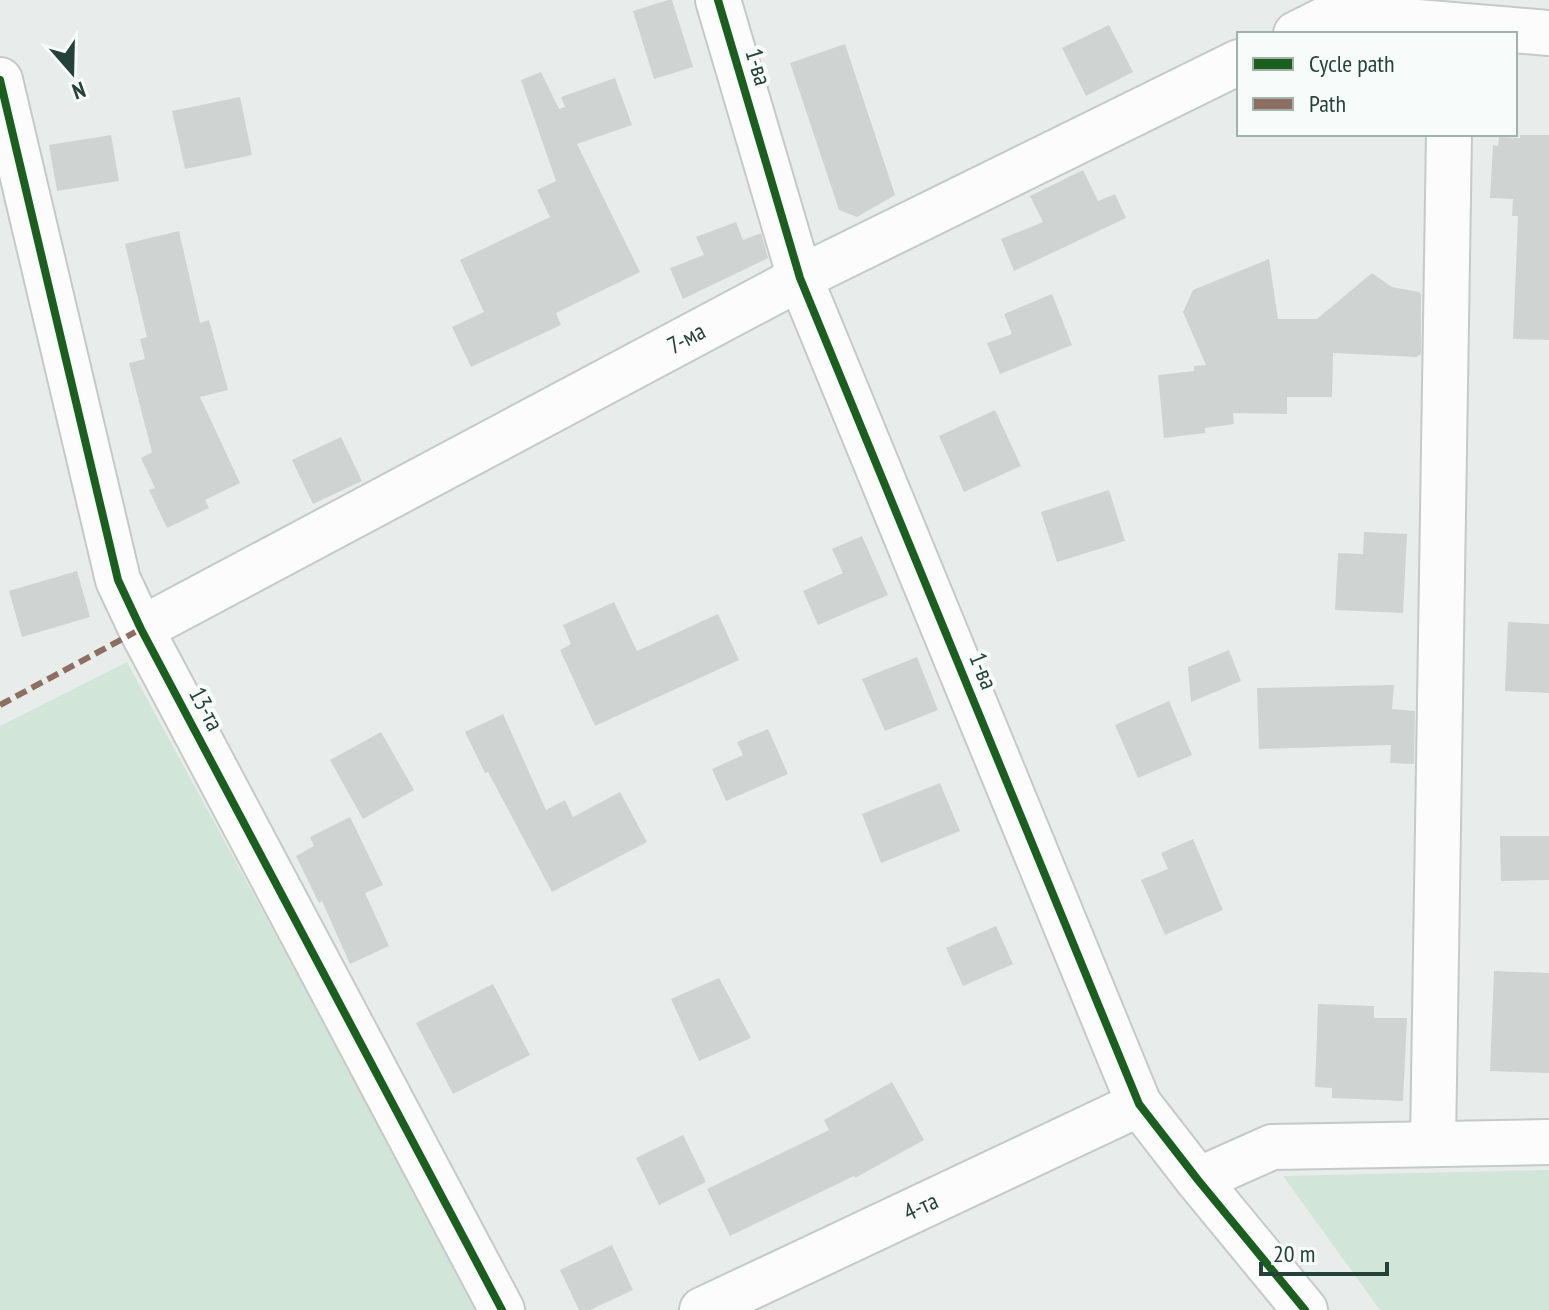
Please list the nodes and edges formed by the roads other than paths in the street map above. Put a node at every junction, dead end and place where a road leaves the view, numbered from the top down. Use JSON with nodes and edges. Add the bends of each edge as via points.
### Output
{"nodes":[{"id":1,"x":718,"y":0,"type":"edge"},
{"id":2,"x":1427,"y":19,"type":"edge"},
{"id":3,"x":1300,"y":32,"type":"edge"},
{"id":4,"x":1549,"y":33,"type":"edge"},
{"id":5,"x":1237,"y":63,"type":"edge"},
{"id":6,"x":0,"y":80,"type":"edge"},
{"id":7,"x":1449,"y":136,"type":"edge"},
{"id":8,"x":800,"y":278,"type":"junction"},
{"id":9,"x":141,"y":629,"type":"junction"},
{"id":10,"x":1139,"y":1104,"type":"junction"},
{"id":11,"x":1549,"y":1142,"type":"edge"},
{"id":12,"x":1433,"y":1143,"type":"junction"},
{"id":13,"x":1198,"y":1180,"type":"junction"},
{"id":14,"x":502,"y":1310,"type":"edge"},
{"id":15,"x":702,"y":1310,"type":"edge"},
{"id":16,"x":1305,"y":1310,"type":"edge"}],
"edges":[{"from":1,"to":8,"type":"street","name":"1-ва"},
{"from":2,"to":3,"type":"street","via":[[1334,15]]},
{"from":2,"to":4,"type":"street"},
{"from":5,"to":8,"type":"street","name":"7-ма"},
{"from":6,"to":9,"type":"street","name":"13-та","via":[[118,580]]},
{"from":7,"to":12,"type":"street"},
{"from":8,"to":9,"type":"street","name":"7-ма"},
{"from":8,"to":10,"type":"street","name":"1-ва"},
{"from":9,"to":14,"type":"street","name":"13-та"},
{"from":10,"to":13,"type":"street","name":"1-ва"},
{"from":10,"to":15,"type":"street","name":"4-та"},
{"from":11,"to":12,"type":"street"},
{"from":12,"to":13,"type":"street","via":[[1272,1147]]},
{"from":13,"to":16,"type":"street","name":"1-ва"}]}
